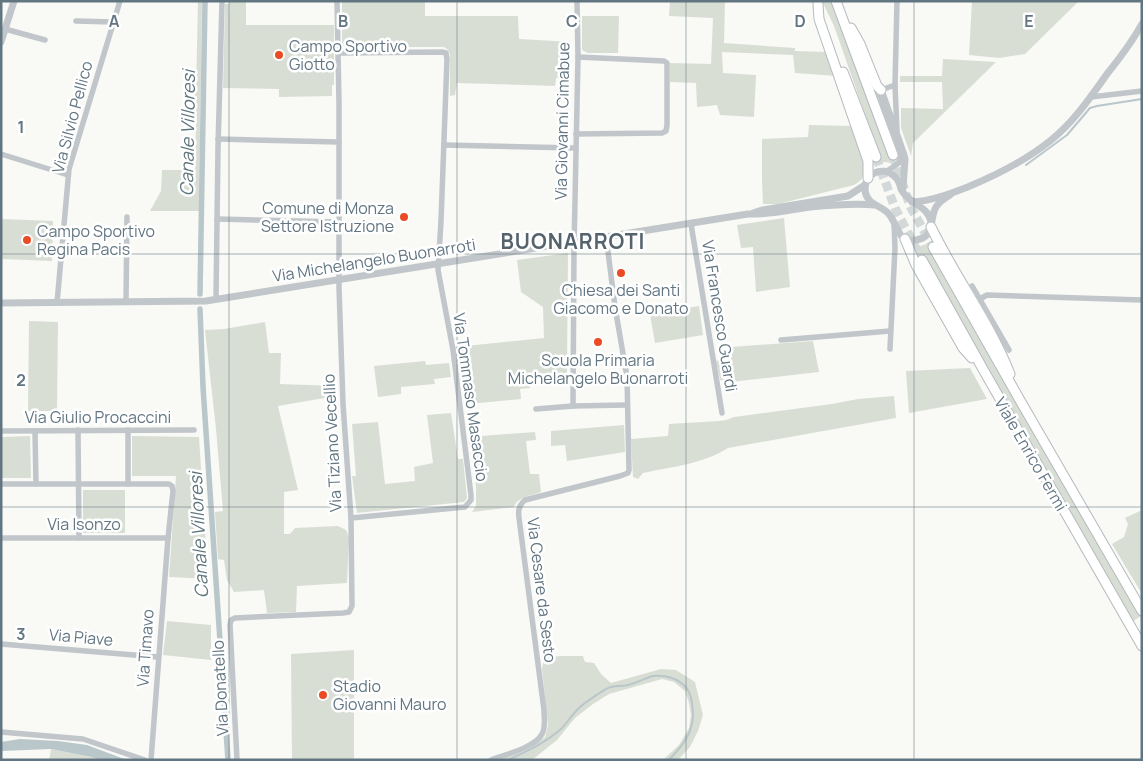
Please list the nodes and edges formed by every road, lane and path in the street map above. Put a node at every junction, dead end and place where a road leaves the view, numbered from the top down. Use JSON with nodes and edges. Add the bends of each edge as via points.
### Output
{"nodes":[{"id":1,"x":14,"y":1,"type":"edge"},
{"id":2,"x":120,"y":1,"type":"edge"},
{"id":3,"x":222,"y":1,"type":"edge"},
{"id":4,"x":337,"y":1,"type":"edge"},
{"id":5,"x":577,"y":1,"type":"edge"},
{"id":6,"x":897,"y":1,"type":"edge"},
{"id":7,"x":817,"y":2,"type":"edge"},
{"id":8,"x":836,"y":3,"type":"edge"},
{"id":9,"x":76,"y":21,"type":"dead end"},
{"id":10,"x":114,"y":22,"type":"junction"},
{"id":11,"x":1142,"y":24,"type":"edge"},
{"id":12,"x":5,"y":29,"type":"junction"},
{"id":13,"x":45,"y":40,"type":"dead end"},
{"id":14,"x":1,"y":42,"type":"edge"},
{"id":15,"x":338,"y":53,"type":"junction"},
{"id":16,"x":578,"y":57,"type":"junction"},
{"id":17,"x":895,"y":85,"type":"junction"},
{"id":18,"x":881,"y":90,"type":"junction"},
{"id":19,"x":1142,"y":91,"type":"edge"},
{"id":20,"x":1090,"y":97,"type":"junction"},
{"id":21,"x":897,"y":133,"type":"junction"},
{"id":22,"x":576,"y":134,"type":"junction"},
{"id":23,"x":218,"y":139,"type":"junction"},
{"id":24,"x":339,"y":142,"type":"junction"},
{"id":25,"x":444,"y":145,"type":"junction"},
{"id":26,"x":576,"y":148,"type":"junction"},
{"id":27,"x":1,"y":154,"type":"edge"},
{"id":28,"x":876,"y":157,"type":"tunnel mouth"},
{"id":29,"x":897,"y":157,"type":"junction"},
{"id":30,"x":887,"y":171,"type":"junction"},
{"id":31,"x":68,"y":175,"type":"junction"},
{"id":32,"x":866,"y":182,"type":"junction"},
{"id":33,"x":903,"y":192,"type":"junction"},
{"id":34,"x":952,"y":193,"type":"junction"},
{"id":35,"x":912,"y":202,"type":"junction"},
{"id":36,"x":876,"y":206,"type":"junction"},
{"id":37,"x":748,"y":214,"type":"junction"},
{"id":38,"x":127,"y":217,"type":"dead end"},
{"id":39,"x":217,"y":219,"type":"junction"},
{"id":40,"x":340,"y":222,"type":"junction"},
{"id":41,"x":894,"y":222,"type":"junction"},
{"id":42,"x":691,"y":224,"type":"junction"},
{"id":43,"x":931,"y":224,"type":"junction"},
{"id":44,"x":606,"y":236,"type":"junction"},
{"id":45,"x":904,"y":239,"type":"junction"},
{"id":46,"x":574,"y":242,"type":"junction"},
{"id":47,"x":933,"y":247,"type":"tunnel mouth"},
{"id":48,"x":895,"y":248,"type":"junction"},
{"id":49,"x":922,"y":260,"type":"tunnel mouth"},
{"id":50,"x":439,"y":264,"type":"junction"},
{"id":51,"x":339,"y":279,"type":"junction"},
{"id":52,"x":969,"y":288,"type":"junction"},
{"id":53,"x":216,"y":299,"type":"junction"},
{"id":54,"x":980,"y":299,"type":"junction"},
{"id":55,"x":1142,"y":300,"type":"edge"},
{"id":56,"x":126,"y":302,"type":"junction"},
{"id":57,"x":1,"y":303,"type":"edge"},
{"id":58,"x":57,"y":303,"type":"junction"},
{"id":59,"x":615,"y":307,"type":"junction"},
{"id":60,"x":574,"y":309,"type":"junction"},
{"id":61,"x":890,"y":331,"type":"junction"},
{"id":62,"x":781,"y":340,"type":"dead end"},
{"id":63,"x":890,"y":349,"type":"dead end"},
{"id":64,"x":1005,"y":352,"type":"junction"},
{"id":65,"x":984,"y":371,"type":"junction"},
{"id":66,"x":1021,"y":402,"type":"junction"},
{"id":67,"x":627,"y":405,"type":"junction"},
{"id":68,"x":573,"y":406,"type":"junction"},
{"id":69,"x":536,"y":409,"type":"dead end"},
{"id":70,"x":722,"y":413,"type":"dead end"},
{"id":71,"x":78,"y":430,"type":"junction"},
{"id":72,"x":128,"y":430,"type":"junction"},
{"id":73,"x":194,"y":430,"type":"dead end"},
{"id":74,"x":1,"y":431,"type":"edge"},
{"id":75,"x":35,"y":431,"type":"junction"},
{"id":76,"x":1,"y":484,"type":"edge"},
{"id":77,"x":36,"y":484,"type":"junction"},
{"id":78,"x":78,"y":484,"type":"junction"},
{"id":79,"x":128,"y":484,"type":"junction"},
{"id":80,"x":351,"y":518,"type":"junction"},
{"id":81,"x":1,"y":538,"type":"edge"},
{"id":82,"x":79,"y":538,"type":"junction"},
{"id":83,"x":168,"y":538,"type":"junction"},
{"id":84,"x":352,"y":606,"type":"joint"},
{"id":85,"x":1142,"y":611,"type":"edge"},
{"id":86,"x":1,"y":644,"type":"edge"},
{"id":87,"x":1142,"y":646,"type":"edge"},
{"id":88,"x":158,"y":657,"type":"junction"},
{"id":89,"x":1,"y":732,"type":"edge"},
{"id":90,"x":145,"y":760,"type":"edge"},
{"id":91,"x":151,"y":760,"type":"edge"},
{"id":92,"x":237,"y":760,"type":"edge"},
{"id":93,"x":491,"y":760,"type":"edge"}],
"edges":[{"from":1,"to":12,"type":"street"},
{"from":2,"to":10,"type":"street","name":"Via Silvio Pellico"},
{"from":3,"to":23,"type":"street"},
{"from":4,"to":15,"type":"street","name":"Via Tiziano Vecellio"},
{"from":5,"to":16,"type":"street","name":"Via Giovanni Cimabue"},
{"from":6,"to":17,"type":"street"},
{"from":7,"to":28,"type":"main road"},
{"from":7,"to":32,"type":"main road","via":[[819,18],[868,161]]},
{"from":8,"to":18,"type":"main road"},
{"from":8,"to":29,"type":"main road"},
{"from":9,"to":10,"type":"street"},
{"from":10,"to":31,"type":"street","name":"Via Silvio Pellico"},
{"from":11,"to":20,"type":"street"},
{"from":12,"to":13,"type":"street"},
{"from":12,"to":14,"type":"street"},
{"from":15,"to":24,"type":"street","name":"Via Tiziano Vecellio"},
{"from":15,"to":25,"type":"street","name":"Via Tommaso Masaccio","via":[[446,54]]},
{"from":16,"to":22,"type":"street","name":"Via Giovanni Cimabue"},
{"from":16,"to":22,"type":"street","via":[[664,61],[667,64],[667,125],[666,131],[662,132]]},
{"from":17,"to":18,"type":"street"},
{"from":17,"to":21,"type":"street"},
{"from":18,"to":21,"type":"street"},
{"from":18,"to":29,"type":"street","via":[[880,97]]},
{"from":19,"to":20,"type":"street"},
{"from":20,"to":34,"type":"street","via":[[1051,140],[1027,158],[995,176]]},
{"from":21,"to":33,"type":"street","via":[[905,159]]},
{"from":22,"to":26,"type":"street","name":"Via Giovanni Cimabue"},
{"from":23,"to":24,"type":"street"},
{"from":23,"to":39,"type":"street"},
{"from":24,"to":40,"type":"street","name":"Via Tiziano Vecellio"},
{"from":25,"to":26,"type":"street"},
{"from":25,"to":50,"type":"street","name":"Via Tommaso Masaccio"},
{"from":26,"to":46,"type":"street","name":"Via Giovanni Cimabue"},
{"from":27,"to":31,"type":"street"},
{"from":29,"to":30,"type":"street","via":[[899,163]]},
{"from":30,"to":32,"type":"street","name":"Via Michelangelo Buonarroti","via":[[878,171]]},
{"from":30,"to":33,"type":"street","via":[[896,177]]},
{"from":31,"to":58,"type":"street","name":"Via Silvio Pellico"},
{"from":32,"to":36,"type":"street","via":[[866,195]]},
{"from":32,"to":37,"type":"street","name":"Via Michelangelo Buonarroti","via":[[848,196]]},
{"from":33,"to":35,"type":"street"},
{"from":34,"to":35,"type":"street"},
{"from":34,"to":43,"type":"street","via":[[937,206]]},
{"from":35,"to":43,"type":"street","via":[[926,211]]},
{"from":36,"to":37,"type":"street","name":"Via Michelangelo Buonarroti","via":[[810,207]]},
{"from":36,"to":41,"type":"street","via":[[887,212]]},
{"from":37,"to":42,"type":"street","name":"Via Michelangelo Buonarroti"},
{"from":38,"to":56,"type":"street"},
{"from":39,"to":40,"type":"street"},
{"from":39,"to":53,"type":"street"},
{"from":40,"to":51,"type":"street","name":"Via Tiziano Vecellio"},
{"from":41,"to":45,"type":"street"},
{"from":41,"to":48,"type":"street"},
{"from":42,"to":44,"type":"street","name":"Via Michelangelo Buonarroti"},
{"from":42,"to":70,"type":"street","name":"Via Francesco Guardi"},
{"from":43,"to":45,"type":"street","via":[[928,234],[922,238]]},
{"from":43,"to":52,"type":"main road"},
{"from":44,"to":46,"type":"street","name":"Via Michelangelo Buonarroti"},
{"from":44,"to":59,"type":"street"},
{"from":45,"to":48,"type":"street","via":[[897,242]]},
{"from":45,"to":65,"type":"main road","via":[[963,348]]},
{"from":46,"to":50,"type":"street","name":"Via Michelangelo Buonarroti"},
{"from":46,"to":60,"type":"street","name":"Via Giovanni Cimabue"},
{"from":47,"to":66,"type":"main road","name":"Viale Enrico Fermi"},
{"from":48,"to":61,"type":"street"},
{"from":49,"to":65,"type":"main road","name":"Viale Enrico Fermi"},
{"from":50,"to":51,"type":"street","name":"Via Michelangelo Buonarroti"},
{"from":50,"to":80,"type":"street","name":"Via Tommaso Masaccio","via":[[471,500],[465,507]]},
{"from":51,"to":53,"type":"street","name":"Via Michelangelo Buonarroti"},
{"from":51,"to":80,"type":"street","name":"Via Tiziano Vecellio","via":[[342,389]]},
{"from":52,"to":54,"type":"street"},
{"from":52,"to":64,"type":"main road"},
{"from":53,"to":56,"type":"street","name":"Via Michelangelo Buonarroti"},
{"from":54,"to":55,"type":"street","via":[[987,295]]},
{"from":54,"to":64,"type":"street"},
{"from":56,"to":58,"type":"street","name":"Via Michelangelo Buonarroti"},
{"from":57,"to":58,"type":"street","name":"Via Michelangelo Buonarroti"},
{"from":59,"to":60,"type":"street"},
{"from":59,"to":67,"type":"street","via":[[626,368]]},
{"from":60,"to":68,"type":"street","name":"Via Giovanni Cimabue"},
{"from":61,"to":62,"type":"street"},
{"from":61,"to":63,"type":"street"},
{"from":64,"to":66,"type":"main road"},
{"from":65,"to":87,"type":"main road","name":"Viale Enrico Fermi"},
{"from":66,"to":85,"type":"main road","name":"Viale Enrico Fermi"},
{"from":67,"to":68,"type":"street"},
{"from":67,"to":93,"type":"street","name":"Via Cesare da Sesto","via":[[628,473],[524,500],[519,507],[544,728],[542,736],[533,743]]},
{"from":68,"to":69,"type":"street"},
{"from":71,"to":72,"type":"street","name":"Via Giulio Procaccini"},
{"from":71,"to":75,"type":"street","name":"Via Giulio Procaccini"},
{"from":71,"to":78,"type":"street"},
{"from":72,"to":73,"type":"street","name":"Via Giulio Procaccini"},
{"from":72,"to":79,"type":"street"},
{"from":74,"to":75,"type":"street","name":"Via Giulio Procaccini"},
{"from":75,"to":77,"type":"street"},
{"from":76,"to":77,"type":"street"},
{"from":77,"to":78,"type":"street"},
{"from":78,"to":79,"type":"street"},
{"from":78,"to":82,"type":"street"},
{"from":79,"to":83,"type":"street","name":"Via Timavo","via":[[172,486]]},
{"from":80,"to":84,"type":"street","name":"Via Tiziano Vecellio"},
{"from":81,"to":82,"type":"street","name":"Via Isonzo"},
{"from":82,"to":83,"type":"street","name":"Via Isonzo"},
{"from":83,"to":88,"type":"street","name":"Via Timavo"},
{"from":84,"to":92,"type":"street","name":"Via Donatello","via":[[349,612],[343,613],[231,620]]},
{"from":86,"to":88,"type":"street","name":"Via Piave"},
{"from":88,"to":91,"type":"street","name":"Via Timavo"},
{"from":89,"to":90,"type":"street","via":[[83,739]]}]}
